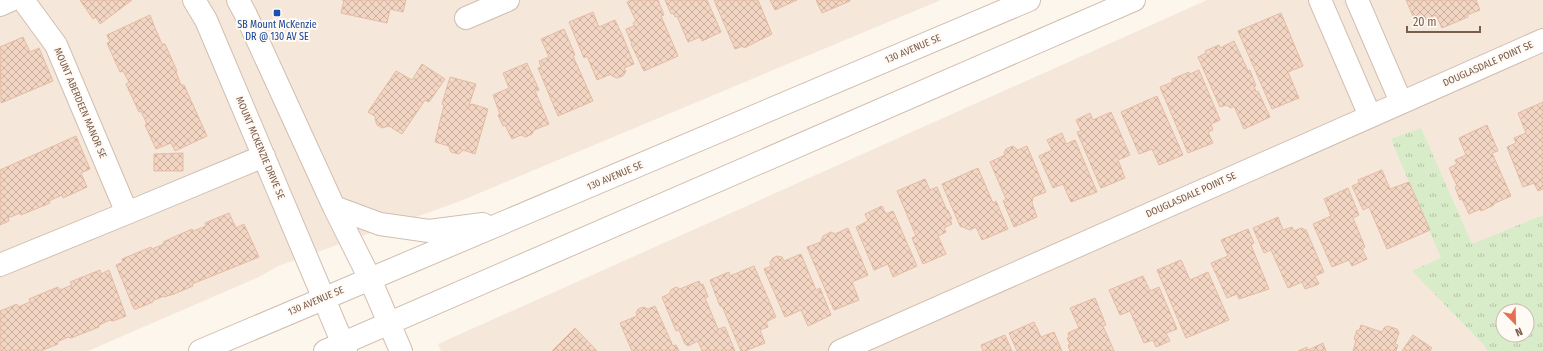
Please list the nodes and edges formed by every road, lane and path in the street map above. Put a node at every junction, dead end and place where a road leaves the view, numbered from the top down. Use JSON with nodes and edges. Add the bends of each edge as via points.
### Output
{"nodes":[{"id":1,"x":11,"y":0,"type":"edge"},
{"id":2,"x":23,"y":0,"type":"edge"},
{"id":3,"x":194,"y":0,"type":"edge"},
{"id":4,"x":238,"y":0,"type":"edge"},
{"id":5,"x":508,"y":0,"type":"edge"},
{"id":6,"x":1029,"y":0,"type":"edge"},
{"id":7,"x":1134,"y":0,"type":"edge"},
{"id":8,"x":1320,"y":0,"type":"edge"},
{"id":9,"x":1357,"y":0,"type":"edge"},
{"id":10,"x":0,"y":5,"type":"edge"},
{"id":11,"x":466,"y":18,"type":"dead end"},
{"id":12,"x":1543,"y":40,"type":"edge"},
{"id":13,"x":1402,"y":102,"type":"junction"},
{"id":14,"x":1370,"y":116,"type":"junction"},
{"id":15,"x":264,"y":156,"type":"junction"},
{"id":16,"x":334,"y":207,"type":"junction"},
{"id":17,"x":127,"y":213,"type":"junction"},
{"id":18,"x":510,"y":221,"type":"junction"},
{"id":19,"x":0,"y":265,"type":"edge"},
{"id":20,"x":370,"y":279,"type":"junction"},
{"id":21,"x":324,"y":298,"type":"junction"},
{"id":22,"x":389,"y":322,"type":"junction"},
{"id":23,"x":337,"y":348,"type":"edge"},
{"id":24,"x":200,"y":351,"type":"edge"},
{"id":25,"x":401,"y":351,"type":"edge"},
{"id":26,"x":840,"y":351,"type":"edge"}],
"edges":[{"from":1,"to":10,"type":"street"},
{"from":2,"to":17,"type":"street","name":"MOUNT ABERDEEN MANOR SE","via":[[56,45]]},
{"from":3,"to":15,"type":"street","name":"MOUNT MCKENZIE DRIVE SE","via":[[206,20]]},
{"from":4,"to":16,"type":"street"},
{"from":5,"to":11,"type":"street"},
{"from":6,"to":18,"type":"street","name":"130 AVENUE SE"},
{"from":7,"to":22,"type":"street"},
{"from":8,"to":14,"type":"street"},
{"from":9,"to":13,"type":"street"},
{"from":12,"to":13,"type":"street","name":"DOUGLASDALE POINT SE"},
{"from":13,"to":14,"type":"street","name":"DOUGLASDALE POINT SE"},
{"from":14,"to":26,"type":"street","name":"DOUGLASDALE POINT SE"},
{"from":15,"to":17,"type":"street"},
{"from":15,"to":21,"type":"street","name":"MOUNT MCKENZIE DRIVE SE"},
{"from":16,"to":18,"type":"street","via":[[380,224],[429,231]]},
{"from":16,"to":20,"type":"street"},
{"from":17,"to":19,"type":"street"},
{"from":18,"to":20,"type":"street","name":"130 AVENUE SE"},
{"from":20,"to":21,"type":"street","name":"130 AVENUE SE"},
{"from":20,"to":22,"type":"street"},
{"from":21,"to":23,"type":"street","name":"MOUNT MCKENZIE DRIVE SE"},
{"from":21,"to":24,"type":"street","name":"130 AVENUE SE"},
{"from":22,"to":23,"type":"street"},
{"from":22,"to":25,"type":"street"}]}
